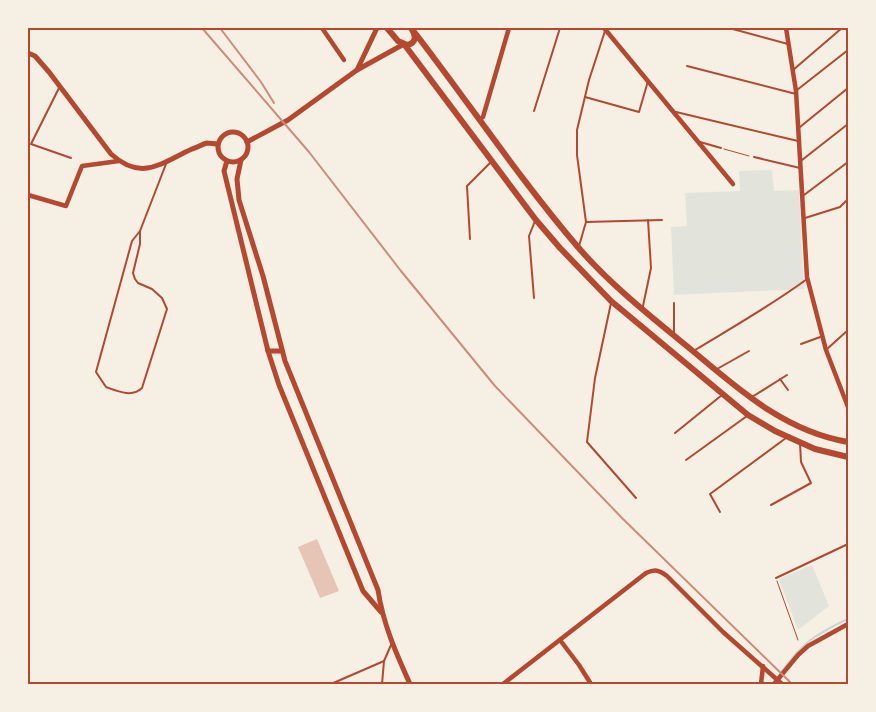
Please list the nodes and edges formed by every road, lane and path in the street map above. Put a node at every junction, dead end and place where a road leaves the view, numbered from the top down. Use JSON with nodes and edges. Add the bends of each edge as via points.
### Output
{"nodes":[{"id":1,"x":322,"y":28,"type":"edge"},
{"id":2,"x":377,"y":28,"type":"edge"},
{"id":3,"x":387,"y":28,"type":"edge"},
{"id":4,"x":510,"y":28,"type":"edge"},
{"id":5,"x":560,"y":28,"type":"edge"},
{"id":6,"x":605,"y":28,"type":"edge"},
{"id":7,"x":729,"y":28,"type":"edge"},
{"id":8,"x":786,"y":28,"type":"edge"},
{"id":9,"x":842,"y":28,"type":"edge"},
{"id":10,"x":413,"y":30,"type":"edge"},
{"id":11,"x":404,"y":44,"type":"junction"},
{"id":12,"x":790,"y":44,"type":"junction"},
{"id":13,"x":848,"y":50,"type":"edge"},
{"id":14,"x":28,"y":53,"type":"edge"},
{"id":15,"x":344,"y":60,"type":"dead end"},
{"id":16,"x":687,"y":66,"type":"dead end"},
{"id":17,"x":357,"y":70,"type":"junction"},
{"id":18,"x":793,"y":70,"type":"junction"},
{"id":19,"x":648,"y":81,"type":"junction"},
{"id":20,"x":60,"y":86,"type":"junction"},
{"id":21,"x":848,"y":88,"type":"edge"},
{"id":22,"x":796,"y":92,"type":"junction"},
{"id":23,"x":585,"y":97,"type":"junction"},
{"id":24,"x":674,"y":111,"type":"junction"},
{"id":25,"x":534,"y":112,"type":"dead end"},
{"id":26,"x":480,"y":119,"type":"junction"},
{"id":27,"x":848,"y":124,"type":"edge"},
{"id":28,"x":798,"y":128,"type":"junction"},
{"id":29,"x":698,"y":141,"type":"junction"},
{"id":30,"x":247,"y":142,"type":"junction"},
{"id":31,"x":799,"y":142,"type":"junction"},
{"id":32,"x":218,"y":144,"type":"junction"},
{"id":33,"x":721,"y":148,"type":"joint"},
{"id":34,"x":754,"y":157,"type":"joint"},
{"id":35,"x":70,"y":158,"type":"dead end"},
{"id":36,"x":241,"y":160,"type":"junction"},
{"id":37,"x":119,"y":161,"type":"junction"},
{"id":38,"x":227,"y":161,"type":"junction"},
{"id":39,"x":492,"y":161,"type":"junction"},
{"id":40,"x":167,"y":162,"type":"junction"},
{"id":41,"x":800,"y":162,"type":"junction"},
{"id":42,"x":848,"y":162,"type":"edge"},
{"id":43,"x":801,"y":168,"type":"junction"},
{"id":44,"x":733,"y":184,"type":"dead end"},
{"id":45,"x":28,"y":195,"type":"edge"},
{"id":46,"x":802,"y":196,"type":"junction"},
{"id":47,"x":848,"y":199,"type":"edge"},
{"id":48,"x":803,"y":218,"type":"junction"},
{"id":49,"x":536,"y":220,"type":"junction"},
{"id":50,"x":648,"y":220,"type":"junction"},
{"id":51,"x":662,"y":220,"type":"dead end"},
{"id":52,"x":586,"y":222,"type":"junction"},
{"id":53,"x":246,"y":224,"type":"junction"},
{"id":54,"x":238,"y":227,"type":"junction"},
{"id":55,"x":140,"y":231,"type":"junction"},
{"id":56,"x":470,"y":239,"type":"dead end"},
{"id":57,"x":579,"y":248,"type":"junction"},
{"id":58,"x":807,"y":279,"type":"junction"},
{"id":59,"x":534,"y":298,"type":"dead end"},
{"id":60,"x":611,"y":301,"type":"junction"},
{"id":61,"x":674,"y":303,"type":"dead end"},
{"id":62,"x":642,"y":308,"type":"junction"},
{"id":63,"x":848,"y":330,"type":"edge"},
{"id":64,"x":674,"y":335,"type":"junction"},
{"id":65,"x":823,"y":336,"type":"junction"},
{"id":66,"x":801,"y":344,"type":"dead end"},
{"id":67,"x":282,"y":350,"type":"junction"},
{"id":68,"x":826,"y":350,"type":"junction"},
{"id":69,"x":268,"y":351,"type":"junction"},
{"id":70,"x":693,"y":352,"type":"junction"},
{"id":71,"x":749,"y":352,"type":"dead end"},
{"id":72,"x":715,"y":370,"type":"junction"},
{"id":73,"x":787,"y":375,"type":"dead end"},
{"id":74,"x":780,"y":380,"type":"junction"},
{"id":75,"x":788,"y":390,"type":"dead end"},
{"id":76,"x":722,"y":394,"type":"junction"},
{"id":77,"x":750,"y":398,"type":"junction"},
{"id":78,"x":848,"y":407,"type":"edge"},
{"id":79,"x":748,"y":414,"type":"junction"},
{"id":80,"x":675,"y":433,"type":"dead end"},
{"id":81,"x":788,"y":437,"type":"junction"},
{"id":82,"x":800,"y":442,"type":"junction"},
{"id":83,"x":848,"y":442,"type":"edge"},
{"id":84,"x":848,"y":457,"type":"edge"},
{"id":85,"x":686,"y":460,"type":"dead end"},
{"id":86,"x":636,"y":498,"type":"dead end"},
{"id":87,"x":771,"y":504,"type":"dead end"},
{"id":88,"x":720,"y":512,"type":"dead end"},
{"id":89,"x":848,"y":544,"type":"edge"},
{"id":90,"x":776,"y":578,"type":"joint"},
{"id":91,"x":381,"y":613,"type":"junction"},
{"id":92,"x":848,"y":624,"type":"edge"},
{"id":93,"x":560,"y":640,"type":"junction"},
{"id":94,"x":798,"y":640,"type":"dead end"},
{"id":95,"x":392,"y":642,"type":"junction"},
{"id":96,"x":384,"y":661,"type":"junction"},
{"id":97,"x":763,"y":666,"type":"junction"},
{"id":98,"x":588,"y":679,"type":"junction"},
{"id":99,"x":331,"y":684,"type":"edge"},
{"id":100,"x":382,"y":684,"type":"edge"},
{"id":101,"x":410,"y":684,"type":"edge"},
{"id":102,"x":503,"y":684,"type":"edge"},
{"id":103,"x":586,"y":684,"type":"edge"},
{"id":104,"x":591,"y":684,"type":"edge"},
{"id":105,"x":760,"y":684,"type":"edge"},
{"id":106,"x":774,"y":684,"type":"edge"},
{"id":107,"x":782,"y":684,"type":"edge"}],
"edges":[{"from":1,"to":15,"type":"street"},
{"from":2,"to":17,"type":"street"},
{"from":3,"to":11,"type":"main road"},
{"from":4,"to":26,"type":"street","via":[[484,117]]},
{"from":5,"to":25,"type":"lane"},
{"from":6,"to":19,"type":"street"},
{"from":6,"to":23,"type":"lane"},
{"from":7,"to":12,"type":"lane"},
{"from":8,"to":12,"type":"street"},
{"from":9,"to":18,"type":"lane"},
{"from":10,"to":11,"type":"main road","via":[[414,41]]},
{"from":10,"to":26,"type":"main road"},
{"from":11,"to":17,"type":"street"},
{"from":11,"to":39,"type":"main road"},
{"from":12,"to":18,"type":"street"},
{"from":13,"to":22,"type":"lane"},
{"from":14,"to":20,"type":"street","via":[[35,56]]},
{"from":16,"to":22,"type":"lane"},
{"from":17,"to":30,"type":"street","via":[[288,120]]},
{"from":18,"to":22,"type":"street"},
{"from":19,"to":23,"type":"lane","via":[[638,112]]},
{"from":19,"to":24,"type":"street"},
{"from":20,"to":35,"type":"lane","via":[[31,144]]},
{"from":20,"to":37,"type":"street"},
{"from":21,"to":28,"type":"lane"},
{"from":22,"to":28,"type":"street"},
{"from":23,"to":52,"type":"lane","via":[[577,130],[577,155]]},
{"from":24,"to":29,"type":"street"},
{"from":24,"to":31,"type":"lane"},
{"from":26,"to":57,"type":"main road"},
{"from":27,"to":41,"type":"lane"},
{"from":28,"to":31,"type":"street"},
{"from":29,"to":33,"type":"lane"},
{"from":29,"to":44,"type":"street"},
{"from":30,"to":32,"type":"street","via":[[242,135],[232,132],[223,136]]},
{"from":30,"to":36,"type":"street","via":[[247,153]]},
{"from":31,"to":41,"type":"street"},
{"from":32,"to":38,"type":"street","via":[[220,155]]},
{"from":32,"to":40,"type":"street","via":[[207,143]]},
{"from":33,"to":34,"type":"path"},
{"from":34,"to":43,"type":"lane"},
{"from":36,"to":38,"type":"street"},
{"from":36,"to":53,"type":"street","via":[[239,200]]},
{"from":37,"to":40,"type":"street","via":[[138,169],[153,168]]},
{"from":37,"to":45,"type":"street","via":[[82,166],[66,206]]},
{"from":38,"to":54,"type":"street","via":[[224,170]]},
{"from":39,"to":49,"type":"main road"},
{"from":39,"to":56,"type":"lane","via":[[468,186]]},
{"from":40,"to":55,"type":"lane"},
{"from":41,"to":43,"type":"street"},
{"from":42,"to":46,"type":"lane"},
{"from":43,"to":46,"type":"street"},
{"from":46,"to":48,"type":"street"},
{"from":47,"to":48,"type":"lane","via":[[840,207]]},
{"from":48,"to":58,"type":"street"},
{"from":49,"to":59,"type":"lane","via":[[529,236]]},
{"from":49,"to":60,"type":"main road"},
{"from":50,"to":51,"type":"lane"},
{"from":50,"to":52,"type":"lane"},
{"from":50,"to":62,"type":"lane","via":[[651,268]]},
{"from":52,"to":57,"type":"lane"},
{"from":53,"to":54,"type":"street"},
{"from":53,"to":67,"type":"street"},
{"from":54,"to":69,"type":"street"},
{"from":55,"to":55,"type":"lane","via":[[132,241],[96,372],[106,387],[131,393],[142,388],[167,309],[162,298],[135,279],[133,273]]},
{"from":57,"to":62,"type":"main road"},
{"from":58,"to":65,"type":"street"},
{"from":58,"to":70,"type":"lane"},
{"from":60,"to":76,"type":"main road"},
{"from":60,"to":86,"type":"lane","via":[[595,378],[587,442]]},
{"from":61,"to":64,"type":"lane"},
{"from":62,"to":64,"type":"main road"},
{"from":63,"to":68,"type":"lane"},
{"from":64,"to":70,"type":"main road"},
{"from":65,"to":66,"type":"lane"},
{"from":65,"to":68,"type":"street"},
{"from":67,"to":69,"type":"street"},
{"from":67,"to":91,"type":"street","via":[[378,590]]},
{"from":68,"to":78,"type":"street"},
{"from":69,"to":91,"type":"street","via":[[363,591]]},
{"from":70,"to":72,"type":"main road"},
{"from":71,"to":72,"type":"lane"},
{"from":72,"to":77,"type":"main road"},
{"from":73,"to":74,"type":"lane"},
{"from":74,"to":75,"type":"lane"},
{"from":74,"to":77,"type":"lane"},
{"from":76,"to":79,"type":"main road"},
{"from":76,"to":80,"type":"lane"},
{"from":77,"to":83,"type":"main road","via":[[796,426],[827,439]]},
{"from":79,"to":81,"type":"main road"},
{"from":79,"to":85,"type":"lane"},
{"from":81,"to":82,"type":"main road"},
{"from":81,"to":88,"type":"lane","via":[[710,494]]},
{"from":82,"to":84,"type":"main road","via":[[815,450]]},
{"from":82,"to":87,"type":"lane","via":[[801,462],[811,483]]},
{"from":89,"to":90,"type":"lane"},
{"from":90,"to":94,"type":"path"},
{"from":91,"to":95,"type":"street"},
{"from":92,"to":106,"type":"street","via":[[808,646]]},
{"from":93,"to":97,"type":"street","via":[[646,572],[660,570]]},
{"from":93,"to":98,"type":"street"},
{"from":93,"to":102,"type":"street"},
{"from":95,"to":96,"type":"lane"},
{"from":95,"to":101,"type":"street"},
{"from":96,"to":99,"type":"lane"},
{"from":96,"to":100,"type":"lane"},
{"from":97,"to":105,"type":"street"},
{"from":97,"to":107,"type":"street"},
{"from":98,"to":103,"type":"lane"},
{"from":98,"to":104,"type":"street"}]}
